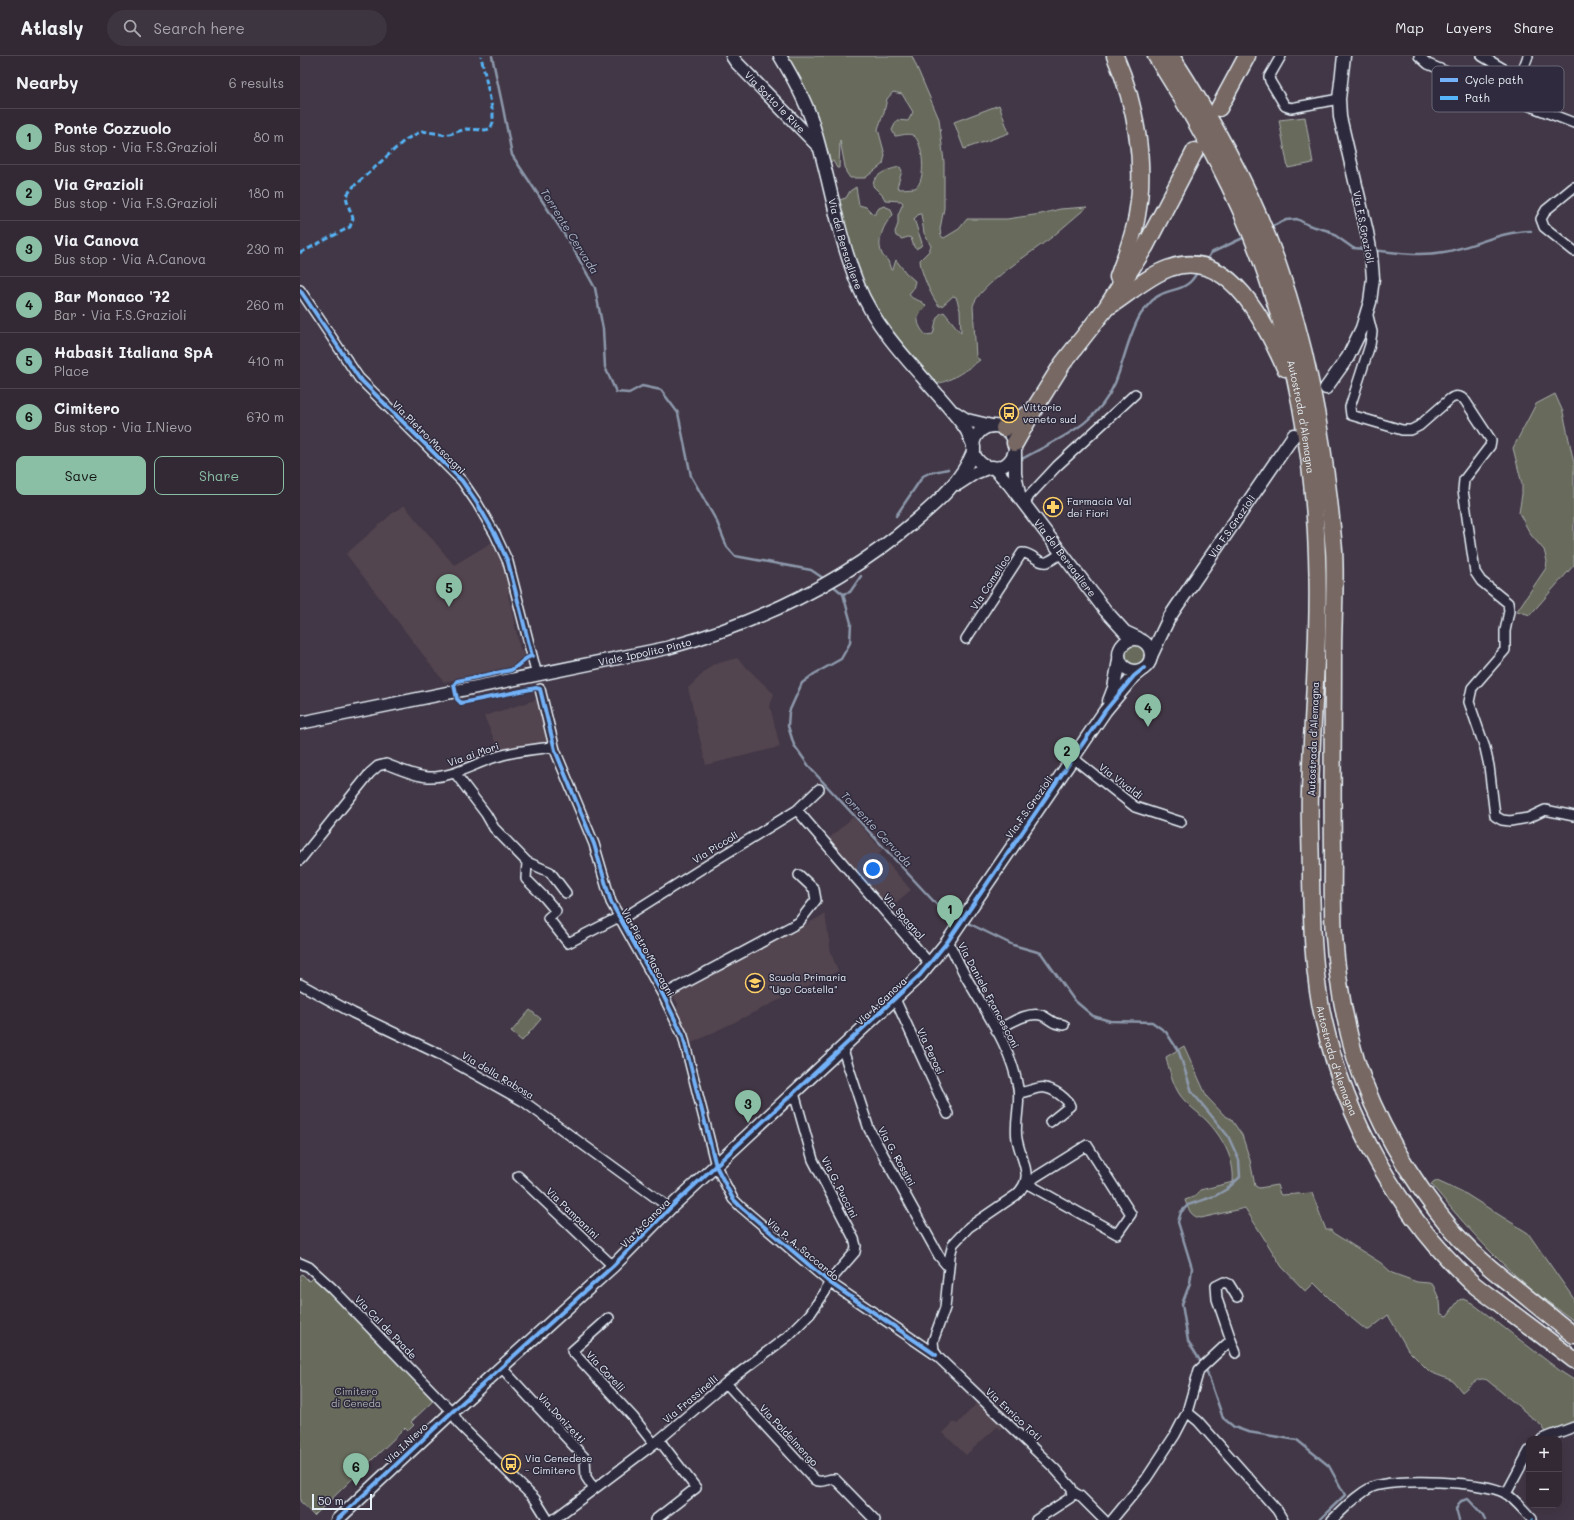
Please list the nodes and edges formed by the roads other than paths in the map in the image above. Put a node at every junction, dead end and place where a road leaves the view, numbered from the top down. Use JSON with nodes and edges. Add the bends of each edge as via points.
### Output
{"nodes":[{"id":1,"x":732,"y":56,"type":"edge"},
{"id":2,"x":780,"y":56,"type":"edge"},
{"id":3,"x":1115,"y":56,"type":"edge"},
{"id":4,"x":1156,"y":56,"type":"edge"},
{"id":5,"x":1171,"y":56,"type":"edge"},
{"id":6,"x":1181,"y":56,"type":"edge"},
{"id":7,"x":1247,"y":56,"type":"edge"},
{"id":8,"x":1281,"y":56,"type":"edge"},
{"id":9,"x":1344,"y":56,"type":"edge"},
{"id":10,"x":1419,"y":56,"type":"edge"},
{"id":11,"x":1482,"y":56,"type":"edge"},
{"id":12,"x":1528,"y":56,"type":"edge"},
{"id":13,"x":1433,"y":66,"type":"edge"},
{"id":14,"x":1499,"y":66,"type":"edge"},
{"id":15,"x":1524,"y":66,"type":"edge"},
{"id":16,"x":1198,"y":98,"type":"junction"},
{"id":17,"x":1339,"y":99,"type":"junction"},
{"id":18,"x":1219,"y":108,"type":"dead end"},
{"id":19,"x":1546,"y":112,"type":"edge"},
{"id":20,"x":1574,"y":123,"type":"edge"},
{"id":21,"x":819,"y":147,"type":"junction"},
{"id":22,"x":1195,"y":151,"type":"dead end"},
{"id":23,"x":1574,"y":188,"type":"edge"},
{"id":24,"x":1574,"y":251,"type":"edge"},
{"id":25,"x":300,"y":290,"type":"edge"},
{"id":26,"x":1106,"y":308,"type":"junction"},
{"id":27,"x":1367,"y":312,"type":"junction"},
{"id":28,"x":1326,"y":388,"type":"dead end"},
{"id":29,"x":1135,"y":394,"type":"dead end"},
{"id":30,"x":951,"y":410,"type":"junction"},
{"id":31,"x":1033,"y":411,"type":"junction"},
{"id":32,"x":1303,"y":421,"type":"junction"},
{"id":33,"x":998,"y":427,"type":"junction"},
{"id":34,"x":1294,"y":435,"type":"dead end"},
{"id":35,"x":1015,"y":446,"type":"junction"},
{"id":36,"x":974,"y":448,"type":"junction"},
{"id":37,"x":992,"y":467,"type":"junction"},
{"id":38,"x":950,"y":489,"type":"junction"},
{"id":39,"x":1024,"y":505,"type":"junction"},
{"id":40,"x":1062,"y":553,"type":"junction"},
{"id":41,"x":1105,"y":610,"type":"junction"},
{"id":42,"x":1170,"y":618,"type":"junction"},
{"id":43,"x":966,"y":639,"type":"dead end"},
{"id":44,"x":1139,"y":639,"type":"junction"},
{"id":45,"x":1119,"y":655,"type":"junction"},
{"id":46,"x":1152,"y":656,"type":"junction"},
{"id":47,"x":1144,"y":668,"type":"junction"},
{"id":48,"x":537,"y":675,"type":"junction"},
{"id":49,"x":540,"y":689,"type":"dead end"},
{"id":50,"x":1105,"y":712,"type":"junction"},
{"id":51,"x":300,"y":723,"type":"edge"},
{"id":52,"x":554,"y":750,"type":"junction"},
{"id":53,"x":1073,"y":758,"type":"junction"},
{"id":54,"x":455,"y":773,"type":"junction"},
{"id":55,"x":819,"y":789,"type":"dead end"},
{"id":56,"x":797,"y":810,"type":"junction"},
{"id":57,"x":1574,"y":816,"type":"edge"},
{"id":58,"x":1181,"y":822,"type":"dead end"},
{"id":59,"x":300,"y":860,"type":"edge"},
{"id":60,"x":527,"y":862,"type":"junction"},
{"id":61,"x":799,"y":875,"type":"dead end"},
{"id":62,"x":566,"y":893,"type":"dead end"},
{"id":63,"x":620,"y":919,"type":"junction"},
{"id":64,"x":948,"y":941,"type":"junction"},
{"id":65,"x":930,"y":964,"type":"junction"},
{"id":66,"x":300,"y":984,"type":"edge"},
{"id":67,"x":663,"y":995,"type":"junction"},
{"id":68,"x":895,"y":998,"type":"junction"},
{"id":69,"x":1064,"y":1025,"type":"dead end"},
{"id":70,"x":996,"y":1030,"type":"junction"},
{"id":71,"x":842,"y":1047,"type":"junction"},
{"id":72,"x":794,"y":1093,"type":"junction"},
{"id":73,"x":1019,"y":1093,"type":"junction"},
{"id":74,"x":948,"y":1114,"type":"dead end"},
{"id":75,"x":1050,"y":1122,"type":"dead end"},
{"id":76,"x":716,"y":1166,"type":"junction"},
{"id":77,"x":518,"y":1176,"type":"dead end"},
{"id":78,"x":1026,"y":1183,"type":"junction"},
{"id":79,"x":670,"y":1208,"type":"junction"},
{"id":80,"x":300,"y":1263,"type":"edge"},
{"id":81,"x":613,"y":1266,"type":"junction"},
{"id":82,"x":949,"y":1268,"type":"junction"},
{"id":83,"x":829,"y":1282,"type":"junction"},
{"id":84,"x":1237,"y":1297,"type":"dead end"},
{"id":85,"x":609,"y":1318,"type":"dead end"},
{"id":86,"x":1574,"y":1335,"type":"edge"},
{"id":87,"x":1231,"y":1340,"type":"junction"},
{"id":88,"x":1236,"y":1353,"type":"dead end"},
{"id":89,"x":936,"y":1355,"type":"junction"},
{"id":90,"x":1574,"y":1360,"type":"edge"},
{"id":91,"x":501,"y":1367,"type":"junction"},
{"id":92,"x":726,"y":1383,"type":"junction"},
{"id":93,"x":452,"y":1412,"type":"junction"},
{"id":94,"x":1187,"y":1412,"type":"junction"},
{"id":95,"x":1574,"y":1427,"type":"edge"},
{"id":96,"x":1550,"y":1436,"type":"edge"},
{"id":97,"x":657,"y":1442,"type":"junction"},
{"id":98,"x":1526,"y":1457,"type":"edge"},
{"id":99,"x":594,"y":1489,"type":"junction"},
{"id":100,"x":1073,"y":1492,"type":"junction"},
{"id":101,"x":1506,"y":1494,"type":"junction"},
{"id":102,"x":1532,"y":1519,"type":"dead end"},
{"id":103,"x":337,"y":1520,"type":"edge"},
{"id":104,"x":548,"y":1520,"type":"edge"},
{"id":105,"x":553,"y":1520,"type":"edge"},
{"id":106,"x":655,"y":1520,"type":"edge"},
{"id":107,"x":875,"y":1520,"type":"edge"},
{"id":108,"x":1036,"y":1520,"type":"edge"},
{"id":109,"x":1104,"y":1520,"type":"edge"},
{"id":110,"x":1112,"y":1520,"type":"edge"},
{"id":111,"x":1283,"y":1520,"type":"edge"},
{"id":112,"x":1332,"y":1520,"type":"edge"}],
"edges":[{"from":1,"to":21,"type":"main road","name":"Via Sotto le Rive"},
{"from":2,"to":21,"type":"main road","name":"Via del Bersagliere","via":[[801,93]]},
{"from":3,"to":26,"type":"highway","via":[[1131,106],[1140,154],[1141,188],[1131,242]]},
{"from":4,"to":32,"type":"highway","name":"Autostrada d'Alemagna","via":[[1187,105],[1227,182],[1266,272],[1294,372]]},
{"from":5,"to":16,"type":"highway","name":"Autostrada d'Alemagna"},
{"from":6,"to":16,"type":"highway"},
{"from":7,"to":18,"type":"highway"},
{"from":8,"to":17,"type":"street","via":[[1269,77],[1285,106],[1291,108]]},
{"from":9,"to":17,"type":"main road","name":"Via F.S.Grazioli"},
{"from":10,"to":13,"type":"street"},
{"from":11,"to":14,"type":"street"},
{"from":12,"to":15,"type":"street"},
{"from":16,"to":86,"type":"highway","name":"Autostrada d'Alemagna","via":[[1240,176],[1278,266],[1296,318],[1318,416],[1334,554],[1334,934],[1345,1017],[1356,1058],[1370,1097],[1390,1138],[1418,1184],[1453,1232],[1486,1265]]},
{"from":17,"to":27,"type":"main road","name":"Via F.S.Grazioli","via":[[1340,117],[1372,261],[1372,290]]},
{"from":19,"to":20,"type":"street"},
{"from":21,"to":30,"type":"main road","name":"Via del Bersagliere","via":[[848,254],[866,304],[881,328]]},
{"from":22,"to":26,"type":"highway","via":[[1145,247]]},
{"from":23,"to":24,"type":"street","via":[[1546,210],[1541,219],[1544,227]]},
{"from":25,"to":48,"type":"street","name":"Via Pietro Mascagni","via":[[359,378],[462,481],[477,503],[508,562]]},
{"from":26,"to":31,"type":"highway","via":[[1063,363]]},
{"from":26,"to":32,"type":"highway","via":[[1170,268],[1190,264],[1212,270],[1250,300],[1258,313],[1288,374]]},
{"from":27,"to":28,"type":"main road","name":"Via F.S.Grazioli","via":[[1348,357]]},
{"from":27,"to":57,"type":"street","via":[[1372,328],[1370,345],[1350,407],[1351,415],[1402,430],[1411,430],[1420,426],[1453,397],[1461,397],[1491,440],[1490,446],[1464,480],[1463,490],[1475,572],[1480,581],[1506,600],[1509,607],[1505,650],[1472,688],[1469,702],[1488,760],[1494,816],[1510,821],[1528,818],[1544,810]]},
{"from":29,"to":39,"type":"street","via":[[1057,466]]},
{"from":30,"to":33,"type":"main road","name":"Via del Bersagliere","via":[[967,420]]},
{"from":30,"to":36,"type":"main road","name":"Via del Bersagliere","via":[[967,431]]},
{"from":31,"to":33,"type":"highway"},
{"from":31,"to":35,"type":"highway"},
{"from":32,"to":90,"type":"highway","name":"Autostrada d'Alemagna","via":[[1317,556],[1310,795],[1312,938],[1324,1022],[1335,1064],[1371,1150],[1401,1199],[1438,1247],[1473,1284]]},
{"from":33,"to":35,"type":"main road","via":[[1013,437]]},
{"from":33,"to":36,"type":"main road","via":[[985,428],[980,432],[976,436]]},
{"from":34,"to":42,"type":"main road","name":"Via F.S.Grazioli"},
{"from":35,"to":37,"type":"main road","via":[[1009,461],[1004,465]]},
{"from":35,"to":39,"type":"main road","name":"Via del Bersagliere","via":[[1016,483]]},
{"from":36,"to":37,"type":"main road","via":[[977,458]]},
{"from":36,"to":38,"type":"main road","name":"Viale Ippolito Pinto","via":[[966,467]]},
{"from":37,"to":38,"type":"main road","name":"Viale Ippolito Pinto","via":[[975,473]]},
{"from":37,"to":39,"type":"main road","name":"Via del Bersagliere","via":[[1009,484]]},
{"from":38,"to":48,"type":"main road","name":"Viale Ippolito Pinto","via":[[902,533],[854,567],[820,588],[768,614],[667,648]]},
{"from":39,"to":40,"type":"main road","name":"Via del Bersagliere"},
{"from":40,"to":41,"type":"main road","name":"Via del Bersagliere"},
{"from":40,"to":43,"type":"street","name":"Via Comelico","via":[[1047,562],[1022,553]]},
{"from":41,"to":44,"type":"main road","name":"Via del Bersagliere","via":[[1124,632]]},
{"from":41,"to":45,"type":"main road","name":"Via del Bersagliere","via":[[1116,632]]},
{"from":42,"to":44,"type":"main road","name":"Via F.S.Grazioli","via":[[1155,634]]},
{"from":42,"to":46,"type":"main road","name":"Via F.S.Grazioli"},
{"from":44,"to":45,"type":"main road","via":[[1124,643]]},
{"from":44,"to":46,"type":"main road","via":[[1148,644]]},
{"from":45,"to":47,"type":"main road","via":[[1125,668],[1135,671]]},
{"from":45,"to":50,"type":"main road","name":"Via F.S.Grazioli","via":[[1114,688]]},
{"from":46,"to":47,"type":"main road"},
{"from":47,"to":50,"type":"main road","name":"Via F.S.Grazioli","via":[[1134,676]]},
{"from":48,"to":51,"type":"main road","name":"Viale Ippolito Pinto"},
{"from":49,"to":52,"type":"street","name":"Via Pietro Mascagni"},
{"from":50,"to":53,"type":"main road","name":"Via F.S.Grazioli"},
{"from":52,"to":54,"type":"street","name":"Via ai Mori","via":[[551,748],[504,754]]},
{"from":52,"to":63,"type":"street","name":"Via Pietro Mascagni","via":[[594,844],[607,890]]},
{"from":53,"to":58,"type":"street","name":"Via Vivaldi","via":[[1135,807]]},
{"from":53,"to":64,"type":"main road","name":"Via F.S.Grazioli"},
{"from":54,"to":59,"type":"street","name":"Via ai Mori","via":[[427,777],[386,764],[378,766]]},
{"from":54,"to":60,"type":"street","via":[[494,828]]},
{"from":55,"to":56,"type":"street","name":"Via Piccoli"},
{"from":56,"to":63,"type":"street","name":"Via Piccoli"},
{"from":56,"to":65,"type":"street","name":"Via Spagnol"},
{"from":60,"to":62,"type":"street","via":[[550,872]]},
{"from":60,"to":63,"type":"street","name":"Via Piccoli","via":[[526,879],[556,911],[548,918],[568,943]]},
{"from":61,"to":67,"type":"street","via":[[814,889],[816,900],[799,922]]},
{"from":63,"to":67,"type":"street","name":"Via Pietro Mascagni"},
{"from":64,"to":65,"type":"main road","name":"Via A.Canova"},
{"from":64,"to":70,"type":"street","name":"Via Daniele Francesconi"},
{"from":65,"to":68,"type":"main road","name":"Via A.Canova"},
{"from":66,"to":79,"type":"street","name":"Via della Rabosa","via":[[353,1013],[442,1055],[522,1102]]},
{"from":67,"to":76,"type":"street","name":"Via Pietro Mascagni","via":[[686,1043]]},
{"from":68,"to":71,"type":"main road","name":"Via A.Canova"},
{"from":68,"to":74,"type":"street","name":"Via Perosi"},
{"from":69,"to":70,"type":"street","via":[[1049,1018],[1031,1015]]},
{"from":70,"to":73,"type":"street","name":"Via Daniele Francesconi","via":[[1011,1060]]},
{"from":71,"to":72,"type":"main road","name":"Via A.Canova"},
{"from":71,"to":82,"type":"street","name":"Via G. Rossini","via":[[869,1129],[939,1256]]},
{"from":72,"to":76,"type":"main road","name":"Via A.Canova"},
{"from":72,"to":83,"type":"street","name":"Via G. Puccini","via":[[813,1160],[856,1246]]},
{"from":73,"to":75,"type":"street","via":[[1047,1087],[1067,1100],[1070,1106]]},
{"from":73,"to":78,"type":"street","name":"Via Daniele Francesconi","via":[[1016,1134],[1027,1176]]},
{"from":76,"to":79,"type":"main road","name":"Via A.Canova"},
{"from":76,"to":83,"type":"street","name":"Via P. A. Saccardo","via":[[733,1198],[741,1207]]},
{"from":77,"to":81,"type":"street","name":"Via Pampanini"},
{"from":78,"to":78,"type":"street","via":[[1087,1145],[1131,1214],[1117,1234]]},
{"from":78,"to":82,"type":"street","via":[[1016,1195],[956,1240],[951,1250]]},
{"from":79,"to":81,"type":"main road","name":"Via A.Canova"},
{"from":80,"to":93,"type":"street","name":"Via Cal de Prade","via":[[309,1267],[332,1288]]},
{"from":81,"to":91,"type":"main road","name":"Via A.Canova"},
{"from":82,"to":89,"type":"street","via":[[945,1308],[932,1341]]},
{"from":83,"to":89,"type":"street","name":"Via P. A. Saccardo"},
{"from":83,"to":92,"type":"street","name":"Via Frassinelli","via":[[821,1298],[800,1326]]},
{"from":84,"to":87,"type":"street","via":[[1229,1284],[1224,1282],[1216,1286],[1217,1299]]},
{"from":85,"to":97,"type":"street","name":"Via Corelli","via":[[572,1350]]},
{"from":87,"to":88,"type":"street"},
{"from":87,"to":94,"type":"street","via":[[1199,1370]]},
{"from":89,"to":100,"type":"street","name":"Via Enrico Toti","via":[[1048,1461]]},
{"from":91,"to":93,"type":"main road","name":"Via A.Canova"},
{"from":91,"to":99,"type":"street","name":"Via Donizetti","via":[[585,1458],[586,1477]]},
{"from":92,"to":97,"type":"street","name":"Via Frassinelli"},
{"from":92,"to":107,"type":"street","name":"Via Poldelmengo","via":[[816,1480],[835,1480]]},
{"from":93,"to":103,"type":"main road","name":"Via I.Nievo"},
{"from":93,"to":104,"type":"street","name":"Via Cal de Prade","via":[[462,1426],[535,1499]]},
{"from":94,"to":110,"type":"street","via":[[1162,1457]]},
{"from":94,"to":111,"type":"street","via":[[1203,1426]]},
{"from":95,"to":96,"type":"street"},
{"from":97,"to":99,"type":"street","name":"Via Frassinelli"},
{"from":97,"to":106,"type":"street","via":[[696,1488]]},
{"from":98,"to":101,"type":"street"},
{"from":99,"to":105,"type":"street","name":"Via Frassinelli"},
{"from":100,"to":108,"type":"street","via":[[1070,1498]]},
{"from":100,"to":109,"type":"street","name":"Via Enrico Toti"},
{"from":101,"to":102,"type":"street"},
{"from":101,"to":112,"type":"street","via":[[1490,1487],[1455,1483],[1385,1483],[1358,1495]]}]}
